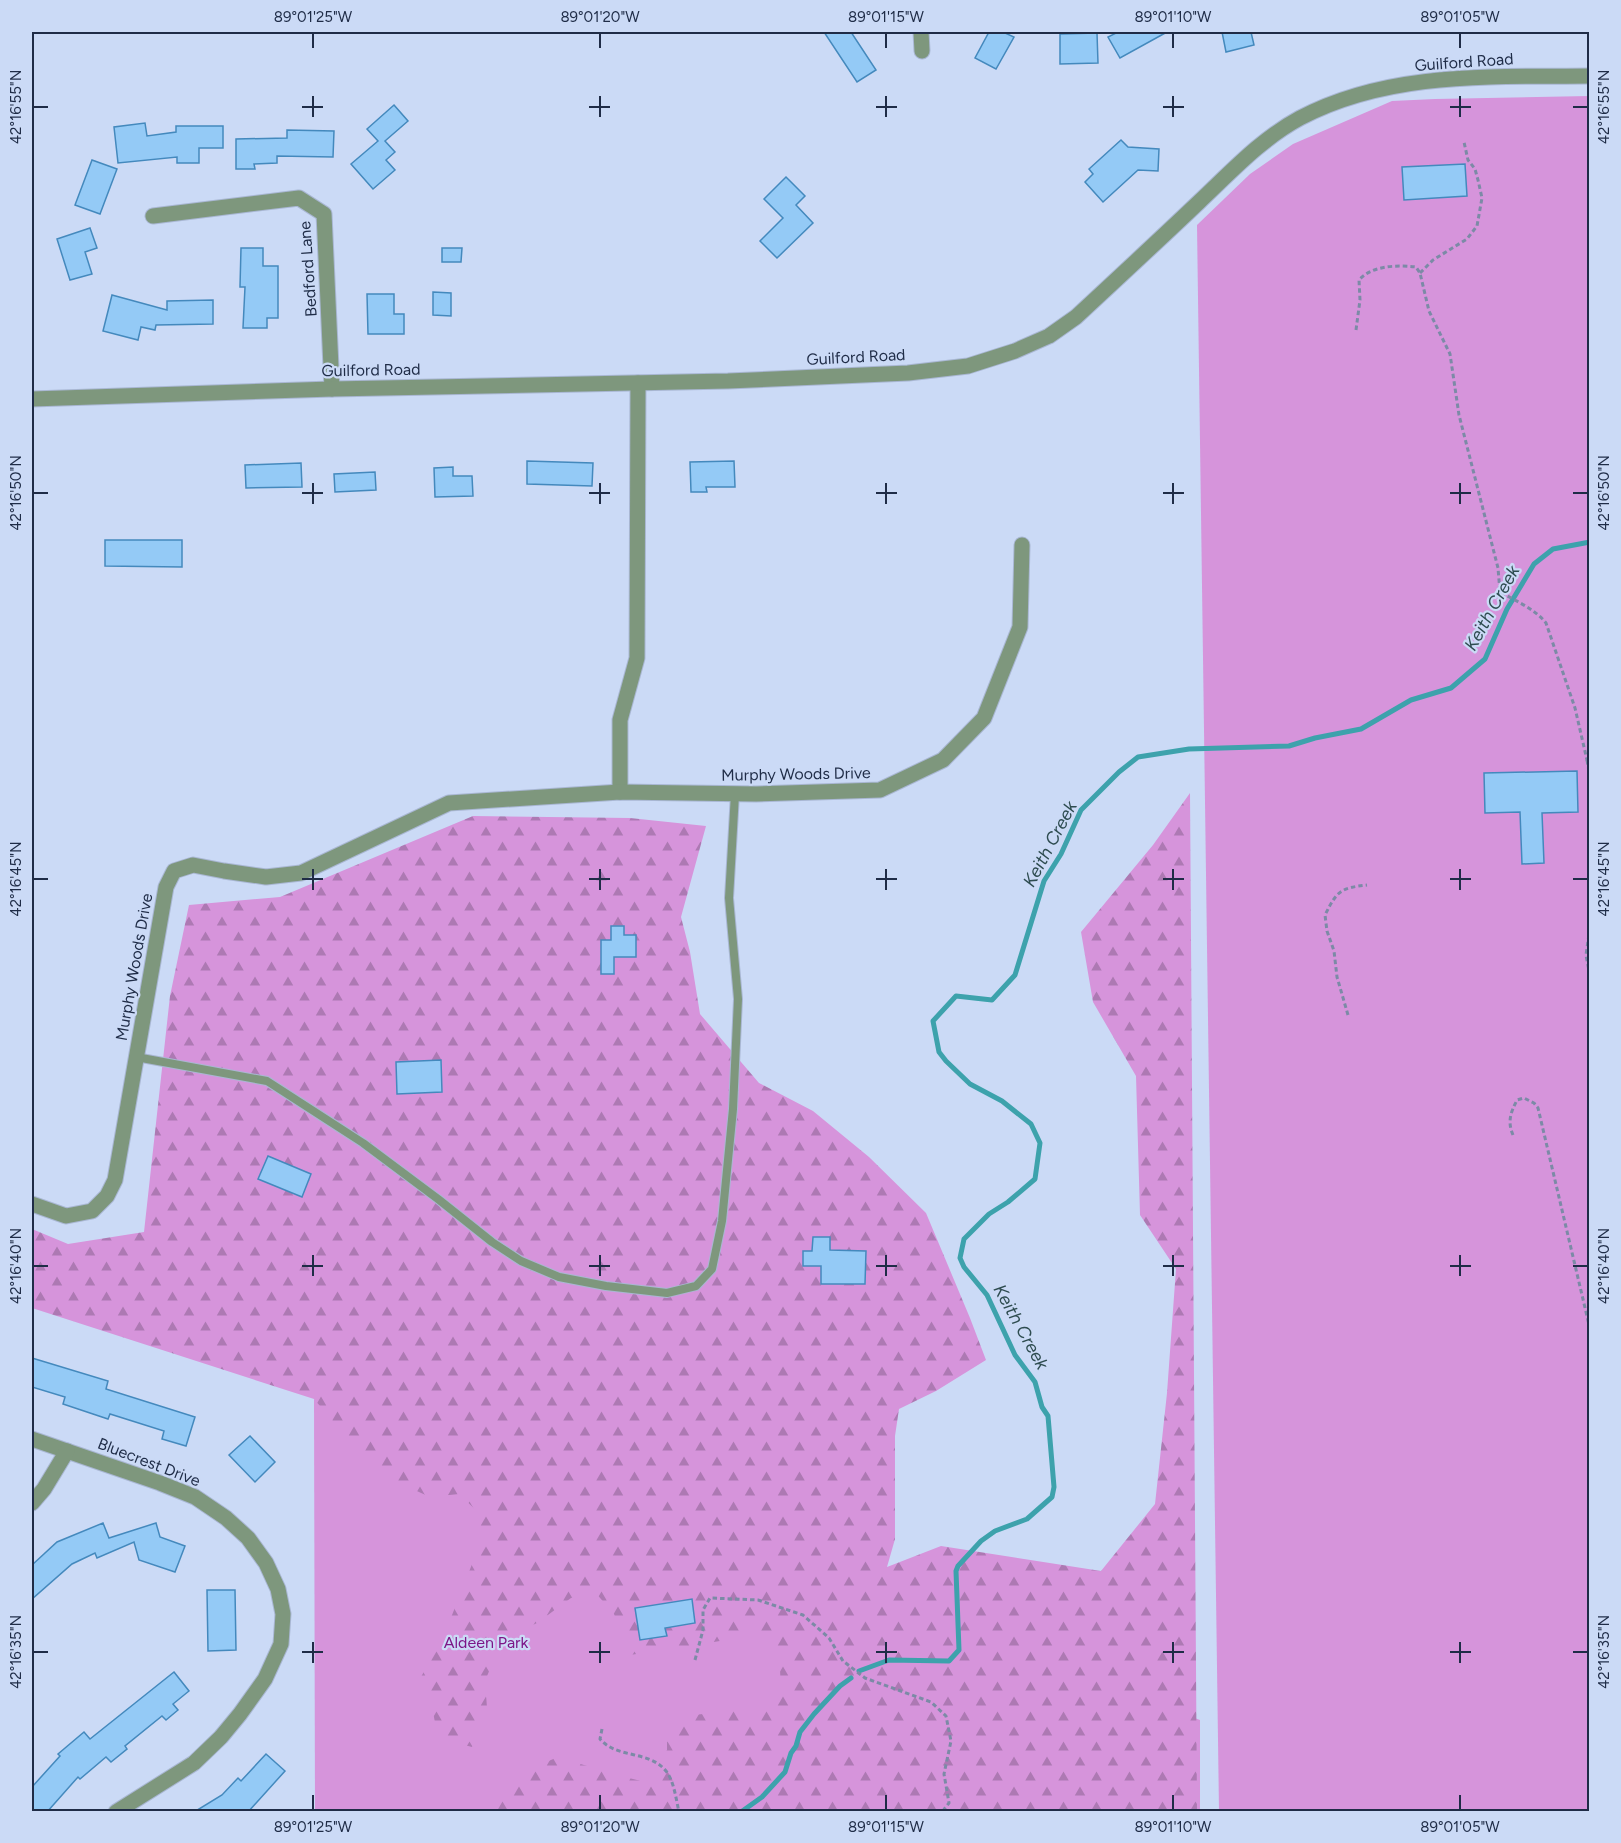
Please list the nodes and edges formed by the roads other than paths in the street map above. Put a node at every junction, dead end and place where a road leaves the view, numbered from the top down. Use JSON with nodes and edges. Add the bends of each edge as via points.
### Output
{"nodes":[{"id":1,"x":921,"y":32,"type":"edge"},
{"id":2,"x":922,"y":51,"type":"dead end"},
{"id":3,"x":1590,"y":76,"type":"edge"},
{"id":4,"x":153,"y":216,"type":"dead end"},
{"id":5,"x":638,"y":383,"type":"junction"},
{"id":6,"x":332,"y":389,"type":"junction"},
{"id":7,"x":32,"y":399,"type":"edge"},
{"id":8,"x":1022,"y":545,"type":"dead end"},
{"id":9,"x":620,"y":792,"type":"junction"},
{"id":10,"x":735,"y":794,"type":"junction"},
{"id":11,"x":136,"y":1057,"type":"junction"},
{"id":12,"x":32,"y":1204,"type":"edge"},
{"id":13,"x":32,"y":1439,"type":"edge"},
{"id":14,"x":67,"y":1451,"type":"junction"},
{"id":15,"x":32,"y":1503,"type":"edge"},
{"id":16,"x":116,"y":1812,"type":"edge"}],
"edges":[{"from":1,"to":2,"type":"street"},
{"from":3,"to":5,"type":"street","name":"Guilford Road","via":[[1435,80],[1348,98],[1300,118],[1262,142],[1076,317],[1049,336],[1015,351],[968,366],[908,373]]},
{"from":4,"to":6,"type":"street","name":"Bedford Lane","via":[[299,198],[324,214]]},
{"from":5,"to":6,"type":"street","name":"Guilford Road"},
{"from":5,"to":9,"type":"street","via":[[637,658],[620,720]]},
{"from":6,"to":7,"type":"street","name":"Guilford Road"},
{"from":8,"to":10,"type":"street","name":"Murphy Woods Drive","via":[[1020,627],[984,718],[943,760],[880,790]]},
{"from":9,"to":10,"type":"street","name":"Murphy Woods Drive"},
{"from":9,"to":11,"type":"street","name":"Murphy Woods Drive","via":[[449,803],[302,873],[266,877],[193,865],[174,871],[166,886]]},
{"from":10,"to":11,"type":"lane","via":[[729,898],[738,999],[734,1109],[722,1221],[712,1269],[696,1286],[667,1293],[560,1277],[522,1261],[492,1242],[363,1143],[267,1081]]},
{"from":11,"to":12,"type":"street","name":"Murphy Woods Drive","via":[[115,1180],[107,1196],[92,1211],[66,1216]]},
{"from":13,"to":14,"type":"street","name":"Bluecrest Drive"},
{"from":14,"to":15,"type":"street"},
{"from":14,"to":16,"type":"street","name":"Bluecrest Drive","via":[[195,1497],[226,1518],[248,1538],[266,1563],[278,1589],[283,1614],[281,1644],[265,1679],[228,1730],[194,1763]]}]}
